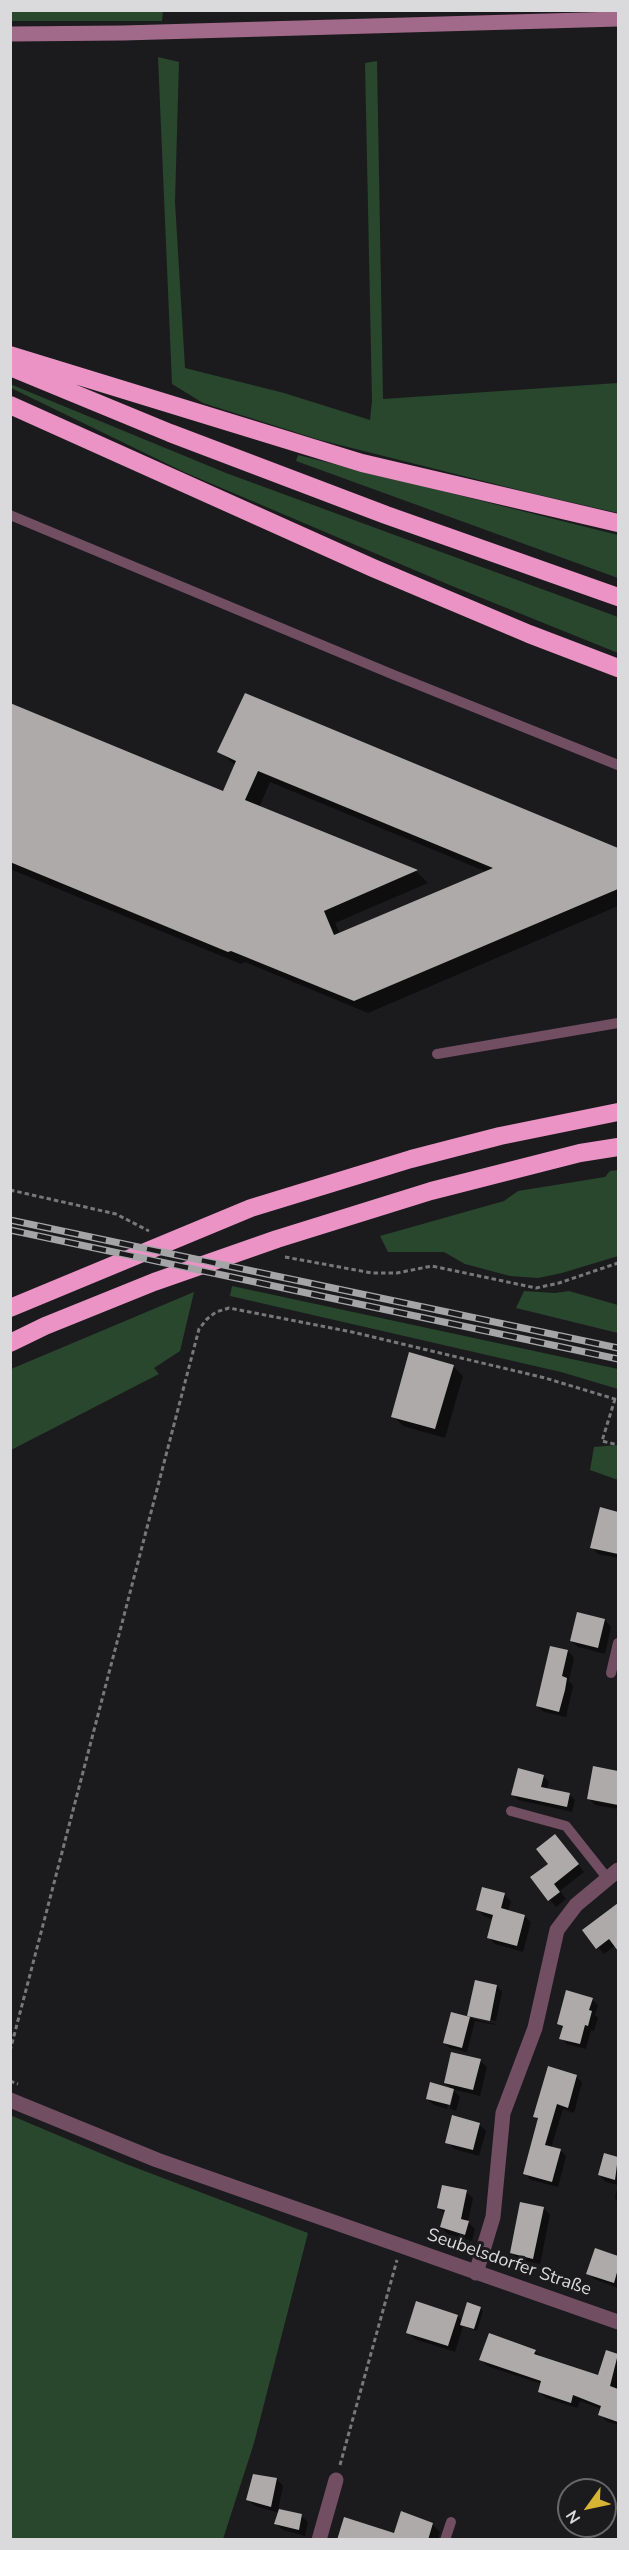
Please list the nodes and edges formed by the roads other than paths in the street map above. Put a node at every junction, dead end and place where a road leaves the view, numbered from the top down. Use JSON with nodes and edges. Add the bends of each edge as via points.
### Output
{"nodes":[{"id":1,"x":618,"y":20,"type":"edge"},
{"id":2,"x":10,"y":34,"type":"edge"},
{"id":3,"x":10,"y":355,"type":"edge"},
{"id":4,"x":10,"y":367,"type":"edge"},
{"id":5,"x":10,"y":405,"type":"edge"},
{"id":6,"x":10,"y":515,"type":"edge"},
{"id":7,"x":618,"y":523,"type":"edge"},
{"id":8,"x":618,"y":597,"type":"edge"},
{"id":9,"x":529,"y":634,"type":"junction"},
{"id":10,"x":618,"y":668,"type":"edge"},
{"id":11,"x":618,"y":681,"type":"edge"},
{"id":12,"x":618,"y":765,"type":"edge"},
{"id":13,"x":618,"y":1023,"type":"edge"},
{"id":14,"x":437,"y":1054,"type":"dead end"},
{"id":15,"x":618,"y":1112,"type":"edge"},
{"id":16,"x":618,"y":1147,"type":"edge"},
{"id":17,"x":10,"y":1308,"type":"edge"},
{"id":18,"x":10,"y":1343,"type":"edge"},
{"id":19,"x":618,"y":1643,"type":"edge"},
{"id":20,"x":611,"y":1673,"type":"dead end"},
{"id":21,"x":511,"y":1811,"type":"dead end"},
{"id":22,"x":613,"y":1875,"type":"edge"},
{"id":23,"x":10,"y":2100,"type":"edge"},
{"id":24,"x":476,"y":2273,"type":"junction"},
{"id":25,"x":618,"y":2322,"type":"edge"},
{"id":26,"x":336,"y":2480,"type":"road end"},
{"id":27,"x":451,"y":2522,"type":"dead end"},
{"id":28,"x":319,"y":2540,"type":"edge"},
{"id":29,"x":445,"y":2540,"type":"edge"}],
"edges":[{"from":1,"to":2,"type":"main road"},
{"from":3,"to":7,"type":"highway","via":[[362,463]]},
{"from":4,"to":8,"type":"highway","via":[[170,434]]},
{"from":5,"to":9,"type":"highway"},
{"from":6,"to":12,"type":"lane"},
{"from":9,"to":10,"type":"highway"},
{"from":9,"to":11,"type":"highway"},
{"from":13,"to":14,"type":"lane"},
{"from":15,"to":17,"type":"highway","via":[[411,1159],[251,1208]]},
{"from":16,"to":18,"type":"highway","via":[[431,1191],[279,1247],[154,1282]]},
{"from":19,"to":20,"type":"lane"},
{"from":21,"to":22,"type":"lane","via":[[566,1826]]},
{"from":22,"to":24,"type":"street","via":[[576,1905],[557,1930],[535,2028],[503,2113],[493,2217]]},
{"from":23,"to":24,"type":"street","name":"Seubelsdorfer Straße","via":[[158,2160]]},
{"from":24,"to":25,"type":"street","name":"Seubelsdorfer Straße"},
{"from":26,"to":28,"type":"street"},
{"from":27,"to":29,"type":"lane"}]}
